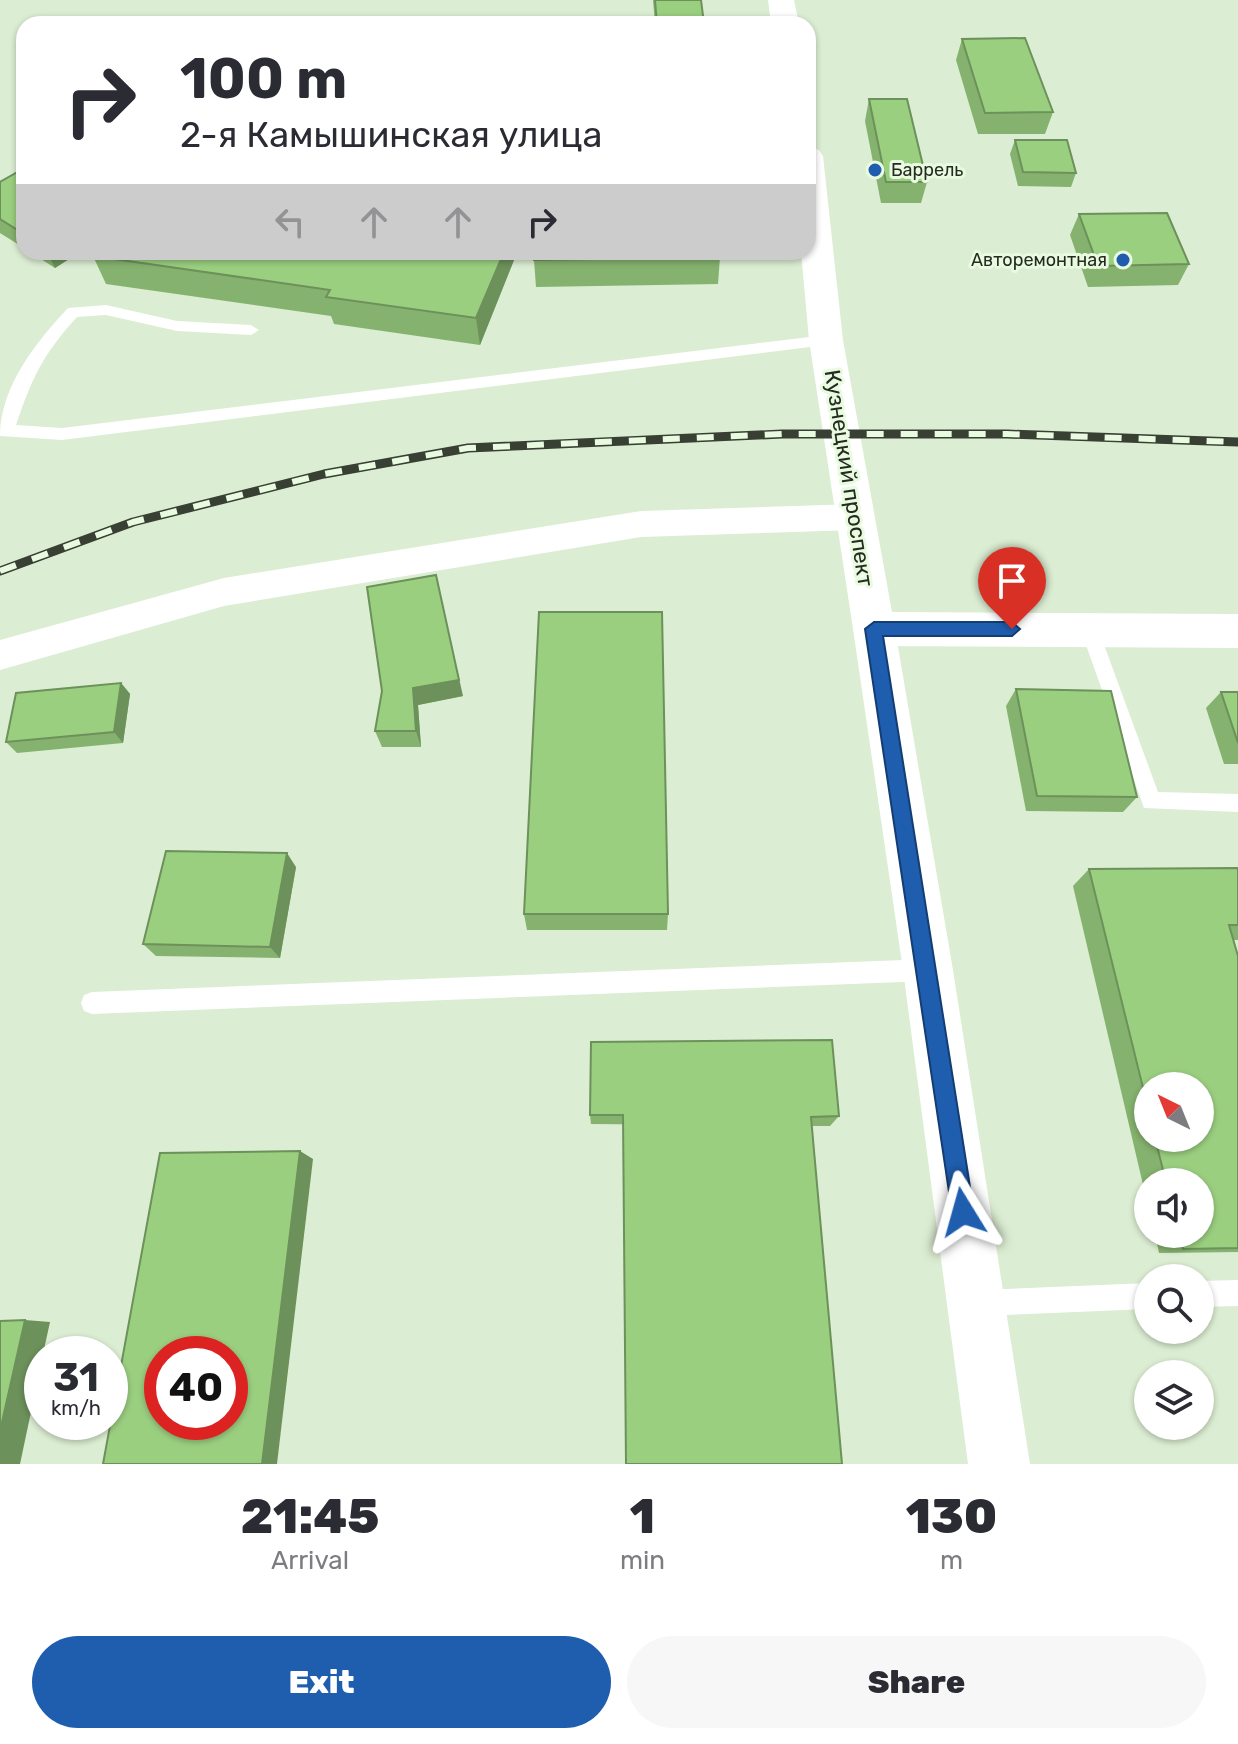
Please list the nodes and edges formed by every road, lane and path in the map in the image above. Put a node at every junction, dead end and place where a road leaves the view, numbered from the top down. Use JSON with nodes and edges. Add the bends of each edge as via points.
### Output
{"nodes":[{"id":1,"x":816,"y":238,"type":"edge"},
{"id":2,"x":251,"y":330,"type":"dead end"},
{"id":3,"x":826,"y":340,"type":"junction"},
{"id":4,"x":2,"y":430,"type":"edge"},
{"id":5,"x":856,"y":517,"type":"junction"},
{"id":6,"x":874,"y":629,"type":"junction"},
{"id":7,"x":1090,"y":631,"type":"junction"},
{"id":8,"x":1238,"y":631,"type":"edge"},
{"id":9,"x":0,"y":655,"type":"edge"},
{"id":10,"x":1238,"y":803,"type":"edge"},
{"id":11,"x":928,"y":970,"type":"junction"},
{"id":12,"x":92,"y":1003,"type":"dead end"},
{"id":13,"x":1238,"y":1293,"type":"edge"},
{"id":14,"x":1214,"y":1294,"type":"edge"},
{"id":15,"x":1134,"y":1297,"type":"edge"},
{"id":16,"x":976,"y":1303,"type":"junction"},
{"id":17,"x":999,"y":1464,"type":"edge"}],
"edges":[{"from":1,"to":3,"type":"main road","name":"Кузнецкий проспект"},
{"from":2,"to":4,"type":"lane","via":[[177,326],[106,310],[73,312],[43,344]]},
{"from":3,"to":4,"type":"lane","via":[[62,434]]},
{"from":3,"to":5,"type":"main road","name":"Кузнецкий проспект"},
{"from":5,"to":6,"type":"main road","name":"Кузнецкий проспект"},
{"from":5,"to":9,"type":"street","via":[[641,524],[224,592]]},
{"from":6,"to":7,"type":"main road"},
{"from":6,"to":11,"type":"main road","name":"Кузнецкий проспект"},
{"from":7,"to":8,"type":"main road"},
{"from":7,"to":10,"type":"lane","via":[[1151,801]]},
{"from":11,"to":12,"type":"lane"},
{"from":11,"to":16,"type":"main road","name":"Кузнецкий проспект"},
{"from":13,"to":14,"type":"lane"},
{"from":15,"to":16,"type":"lane"},
{"from":16,"to":17,"type":"main road","name":"Кузнецкий проспект"}]}
